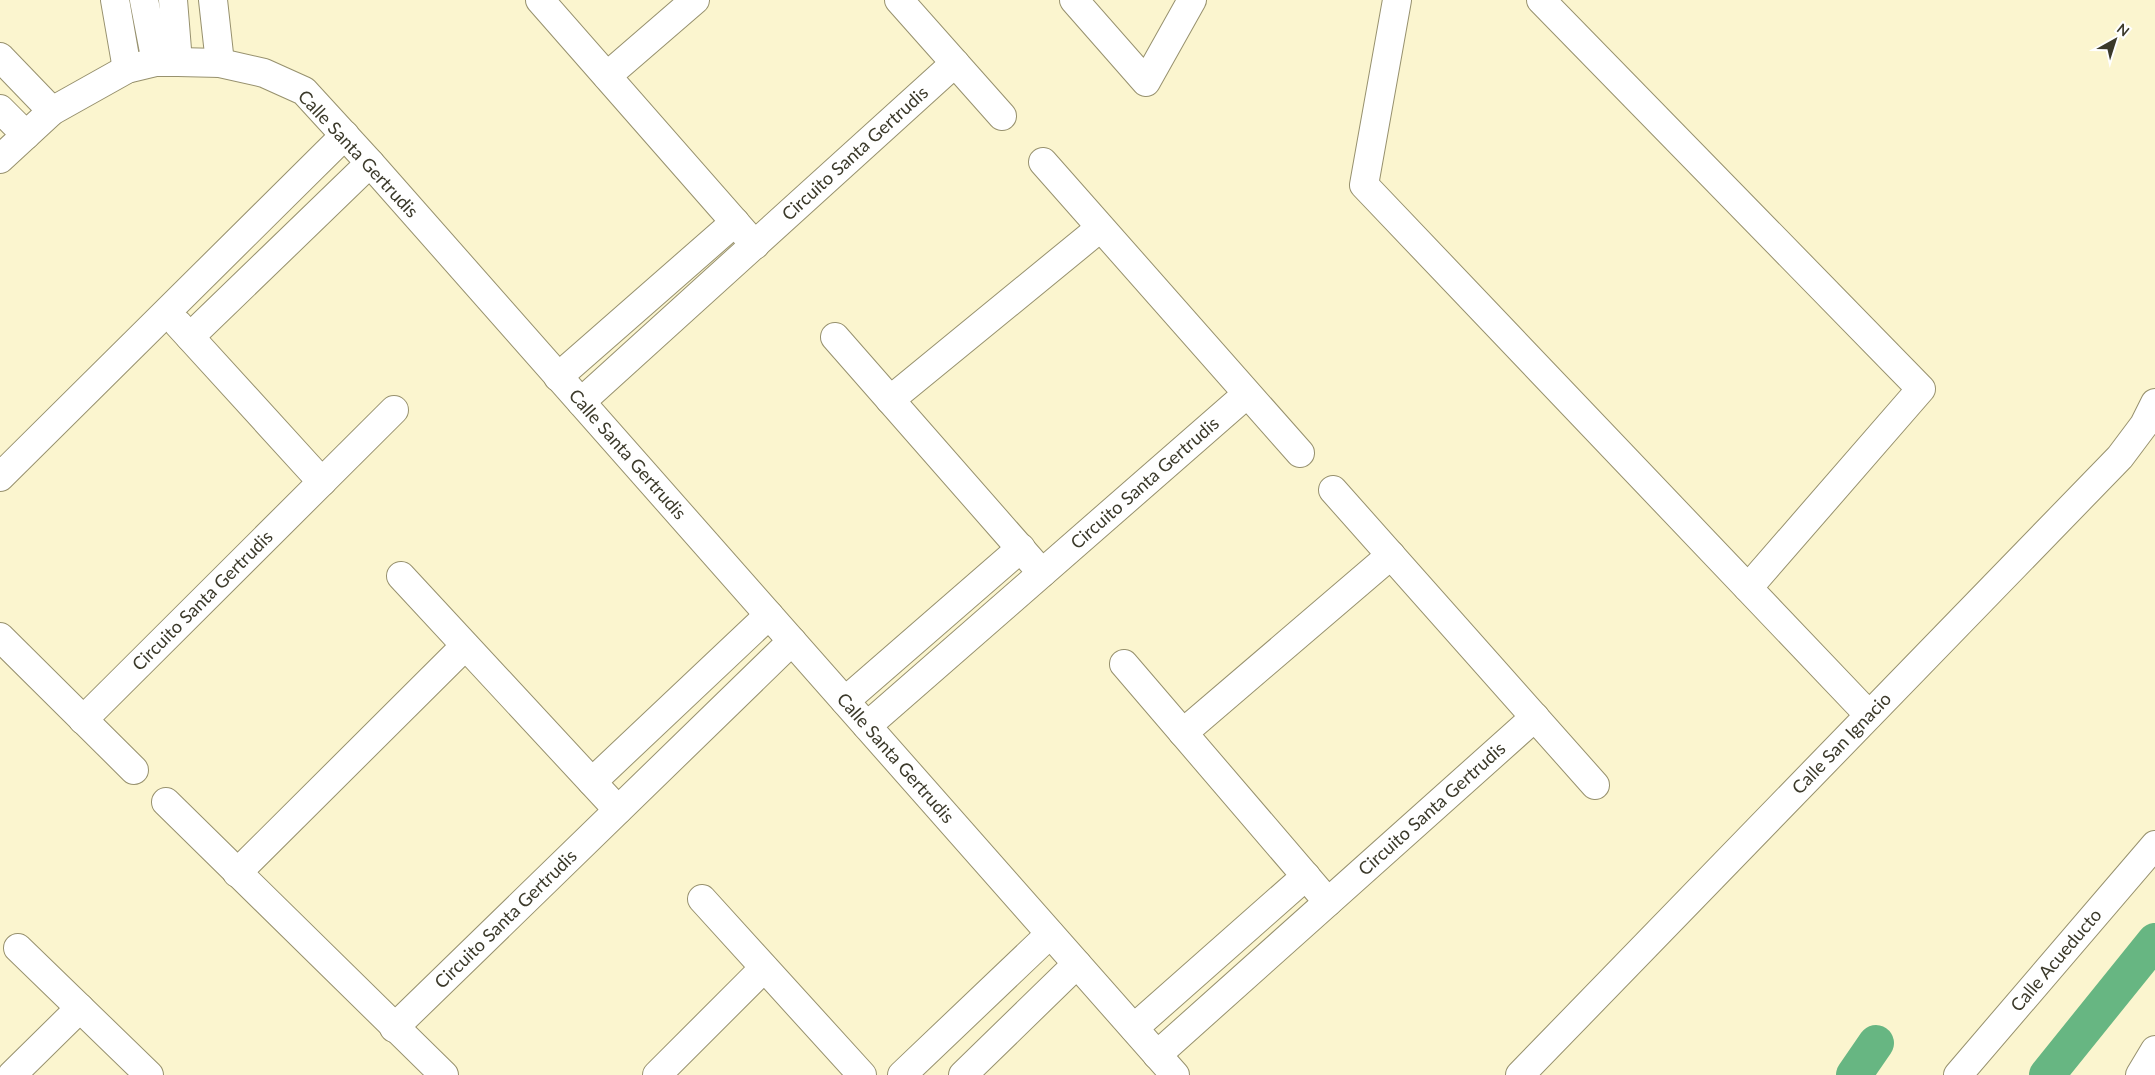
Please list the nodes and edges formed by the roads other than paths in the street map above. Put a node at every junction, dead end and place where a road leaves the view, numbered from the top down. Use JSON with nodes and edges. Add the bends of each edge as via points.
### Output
{"nodes":[{"id":1,"x":116,"y":0,"type":"edge"},
{"id":2,"x":144,"y":0,"type":"edge"},
{"id":3,"x":173,"y":0,"type":"edge"},
{"id":4,"x":213,"y":0,"type":"edge"},
{"id":5,"x":540,"y":0,"type":"edge"},
{"id":6,"x":695,"y":0,"type":"edge"},
{"id":7,"x":899,"y":0,"type":"edge"},
{"id":8,"x":1074,"y":0,"type":"edge"},
{"id":9,"x":1192,"y":0,"type":"edge"},
{"id":10,"x":1396,"y":0,"type":"edge"},
{"id":11,"x":1541,"y":0,"type":"edge"},
{"id":12,"x":0,"y":57,"type":"edge"},
{"id":13,"x":167,"y":62,"type":"junction"},
{"id":14,"x":220,"y":63,"type":"junction"},
{"id":15,"x":955,"y":63,"type":"junction"},
{"id":16,"x":127,"y":69,"type":"junction"},
{"id":17,"x":606,"y":76,"type":"junction"},
{"id":18,"x":0,"y":109,"type":"edge"},
{"id":19,"x":52,"y":111,"type":"junction"},
{"id":20,"x":1002,"y":116,"type":"dead end"},
{"id":21,"x":26,"y":135,"type":"junction"},
{"id":22,"x":345,"y":135,"type":"junction"},
{"id":23,"x":0,"y":159,"type":"edge"},
{"id":24,"x":1043,"y":162,"type":"dead end"},
{"id":25,"x":370,"y":163,"type":"junction"},
{"id":26,"x":735,"y":222,"type":"junction"},
{"id":27,"x":1100,"y":228,"type":"junction"},
{"id":28,"x":755,"y":245,"type":"junction"},
{"id":29,"x":166,"y":312,"type":"junction"},
{"id":30,"x":835,"y":337,"type":"dead end"},
{"id":31,"x":190,"y":338,"type":"junction"},
{"id":32,"x":558,"y":376,"type":"junction"},
{"id":33,"x":1247,"y":394,"type":"junction"},
{"id":34,"x":890,"y":400,"type":"junction"},
{"id":35,"x":581,"y":402,"type":"junction"},
{"id":36,"x":2155,"y":403,"type":"edge"},
{"id":37,"x":394,"y":410,"type":"dead end"},
{"id":38,"x":1300,"y":453,"type":"dead end"},
{"id":39,"x":0,"y":477,"type":"edge"},
{"id":40,"x":322,"y":482,"type":"junction"},
{"id":41,"x":1334,"y":490,"type":"dead end"},
{"id":42,"x":1021,"y":548,"type":"junction"},
{"id":43,"x":1391,"y":555,"type":"junction"},
{"id":44,"x":1042,"y":573,"type":"junction"},
{"id":45,"x":401,"y":576,"type":"dead end"},
{"id":46,"x":1748,"y":588,"type":"junction"},
{"id":47,"x":769,"y":615,"type":"junction"},
{"id":48,"x":0,"y":637,"type":"edge"},
{"id":49,"x":792,"y":641,"type":"junction"},
{"id":50,"x":465,"y":646,"type":"junction"},
{"id":51,"x":1124,"y":664,"type":"dead end"},
{"id":52,"x":845,"y":701,"type":"junction"},
{"id":53,"x":1869,"y":715,"type":"junction"},
{"id":54,"x":1535,"y":718,"type":"junction"},
{"id":55,"x":84,"y":720,"type":"junction"},
{"id":56,"x":867,"y":726,"type":"junction"},
{"id":57,"x":1183,"y":732,"type":"junction"},
{"id":58,"x":134,"y":770,"type":"dead end"},
{"id":59,"x":592,"y":782,"type":"junction"},
{"id":60,"x":1595,"y":785,"type":"dead end"},
{"id":61,"x":166,"y":802,"type":"dead end"},
{"id":62,"x":618,"y":810,"type":"junction"},
{"id":63,"x":2155,"y":845,"type":"edge"},
{"id":64,"x":237,"y":873,"type":"junction"},
{"id":65,"x":1306,"y":876,"type":"junction"},
{"id":66,"x":702,"y":899,"type":"dead end"},
{"id":67,"x":1328,"y":902,"type":"junction"},
{"id":68,"x":1050,"y":934,"type":"junction"},
{"id":69,"x":18,"y":948,"type":"dead end"},
{"id":70,"x":1077,"y":964,"type":"junction"},
{"id":71,"x":764,"y":968,"type":"junction"},
{"id":72,"x":80,"y":1008,"type":"junction"},
{"id":73,"x":394,"y":1028,"type":"junction"},
{"id":74,"x":1134,"y":1028,"type":"junction"},
{"id":75,"x":2155,"y":1050,"type":"edge"},
{"id":76,"x":1157,"y":1055,"type":"junction"},
{"id":77,"x":12,"y":1075,"type":"edge"},
{"id":78,"x":149,"y":1075,"type":"edge"},
{"id":79,"x":444,"y":1075,"type":"edge"},
{"id":80,"x":657,"y":1075,"type":"edge"},
{"id":81,"x":862,"y":1075,"type":"edge"},
{"id":82,"x":902,"y":1075,"type":"edge"},
{"id":83,"x":963,"y":1075,"type":"edge"},
{"id":84,"x":1175,"y":1075,"type":"edge"},
{"id":85,"x":1520,"y":1075,"type":"edge"},
{"id":86,"x":1958,"y":1075,"type":"edge"},
{"id":87,"x":2140,"y":1075,"type":"edge"}],
"edges":[{"from":1,"to":16,"type":"street"},
{"from":2,"to":13,"type":"street"},
{"from":3,"to":13,"type":"street"},
{"from":4,"to":14,"type":"street"},
{"from":5,"to":17,"type":"street"},
{"from":6,"to":17,"type":"street"},
{"from":7,"to":15,"type":"street"},
{"from":8,"to":9,"type":"street","via":[[1146,82]]},
{"from":10,"to":46,"type":"street","via":[[1364,185]]},
{"from":11,"to":46,"type":"street","via":[[1921,389]]},
{"from":12,"to":19,"type":"street"},
{"from":13,"to":14,"type":"street","name":"Calle Santa Gertrudis"},
{"from":13,"to":16,"type":"street","name":"Calle Santa Gertrudis"},
{"from":14,"to":22,"type":"street","name":"Calle Santa Gertrudis","via":[[264,73],[304,91]]},
{"from":15,"to":20,"type":"street"},
{"from":15,"to":28,"type":"street","name":"Circuito Santa Gertrudis"},
{"from":16,"to":19,"type":"street","name":"Calle Santa Gertrudis"},
{"from":17,"to":26,"type":"street"},
{"from":18,"to":21,"type":"street"},
{"from":19,"to":21,"type":"street","name":"Calle Santa Gertrudis"},
{"from":21,"to":23,"type":"street","name":"Calle Santa Gertrudis"},
{"from":22,"to":25,"type":"street","name":"Calle Santa Gertrudis"},
{"from":22,"to":29,"type":"street"},
{"from":24,"to":27,"type":"street"},
{"from":25,"to":31,"type":"street"},
{"from":25,"to":32,"type":"street","name":"Calle Santa Gertrudis"},
{"from":26,"to":28,"type":"street"},
{"from":26,"to":32,"type":"street"},
{"from":27,"to":33,"type":"street"},
{"from":27,"to":34,"type":"street"},
{"from":28,"to":35,"type":"street","name":"Circuito Santa Gertrudis"},
{"from":29,"to":31,"type":"street"},
{"from":29,"to":39,"type":"street"},
{"from":30,"to":34,"type":"street"},
{"from":31,"to":40,"type":"street"},
{"from":32,"to":35,"type":"street","name":"Calle Santa Gertrudis"},
{"from":33,"to":38,"type":"street"},
{"from":33,"to":44,"type":"street","name":"Circuito Santa Gertrudis"},
{"from":34,"to":42,"type":"street"},
{"from":35,"to":47,"type":"street","name":"Calle Santa Gertrudis"},
{"from":36,"to":53,"type":"street","name":"Calle San Ignacio","via":[[2144,425],[2120,457]]},
{"from":37,"to":40,"type":"street","name":"Circuito Santa Gertrudis"},
{"from":40,"to":55,"type":"street","name":"Circuito Santa Gertrudis"},
{"from":41,"to":43,"type":"street"},
{"from":42,"to":44,"type":"street"},
{"from":42,"to":52,"type":"street"},
{"from":43,"to":54,"type":"street"},
{"from":43,"to":57,"type":"street"},
{"from":44,"to":56,"type":"street","name":"Circuito Santa Gertrudis"},
{"from":45,"to":50,"type":"street"},
{"from":46,"to":53,"type":"street"},
{"from":47,"to":49,"type":"street","name":"Calle Santa Gertrudis"},
{"from":47,"to":59,"type":"street"},
{"from":48,"to":55,"type":"street"},
{"from":49,"to":52,"type":"street","name":"Calle Santa Gertrudis"},
{"from":49,"to":62,"type":"street","name":"Circuito Santa Gertrudis"},
{"from":50,"to":59,"type":"street"},
{"from":50,"to":64,"type":"street"},
{"from":51,"to":57,"type":"street"},
{"from":52,"to":56,"type":"street","name":"Calle Santa Gertrudis"},
{"from":53,"to":85,"type":"street","name":"Calle San Ignacio"},
{"from":54,"to":60,"type":"street"},
{"from":54,"to":67,"type":"street","name":"Circuito Santa Gertrudis"},
{"from":55,"to":58,"type":"street"},
{"from":56,"to":68,"type":"street","name":"Calle Santa Gertrudis"},
{"from":57,"to":65,"type":"street"},
{"from":59,"to":62,"type":"street"},
{"from":61,"to":64,"type":"street"},
{"from":62,"to":73,"type":"street","name":"Circuito Santa Gertrudis"},
{"from":63,"to":86,"type":"street","name":"Calle Acueducto"},
{"from":64,"to":73,"type":"street"},
{"from":65,"to":67,"type":"street"},
{"from":65,"to":74,"type":"street"},
{"from":66,"to":71,"type":"street"},
{"from":67,"to":76,"type":"street","name":"Circuito Santa Gertrudis"},
{"from":68,"to":70,"type":"street","name":"Calle Santa Gertrudis"},
{"from":68,"to":82,"type":"street"},
{"from":69,"to":72,"type":"street"},
{"from":70,"to":74,"type":"street","name":"Calle Santa Gertrudis"},
{"from":70,"to":83,"type":"street"},
{"from":71,"to":80,"type":"street"},
{"from":71,"to":81,"type":"street"},
{"from":72,"to":77,"type":"street"},
{"from":72,"to":78,"type":"street"},
{"from":73,"to":79,"type":"street"},
{"from":74,"to":76,"type":"street","name":"Calle Santa Gertrudis"},
{"from":75,"to":87,"type":"street"},
{"from":76,"to":84,"type":"street","name":"Calle Santa Gertrudis"}]}
